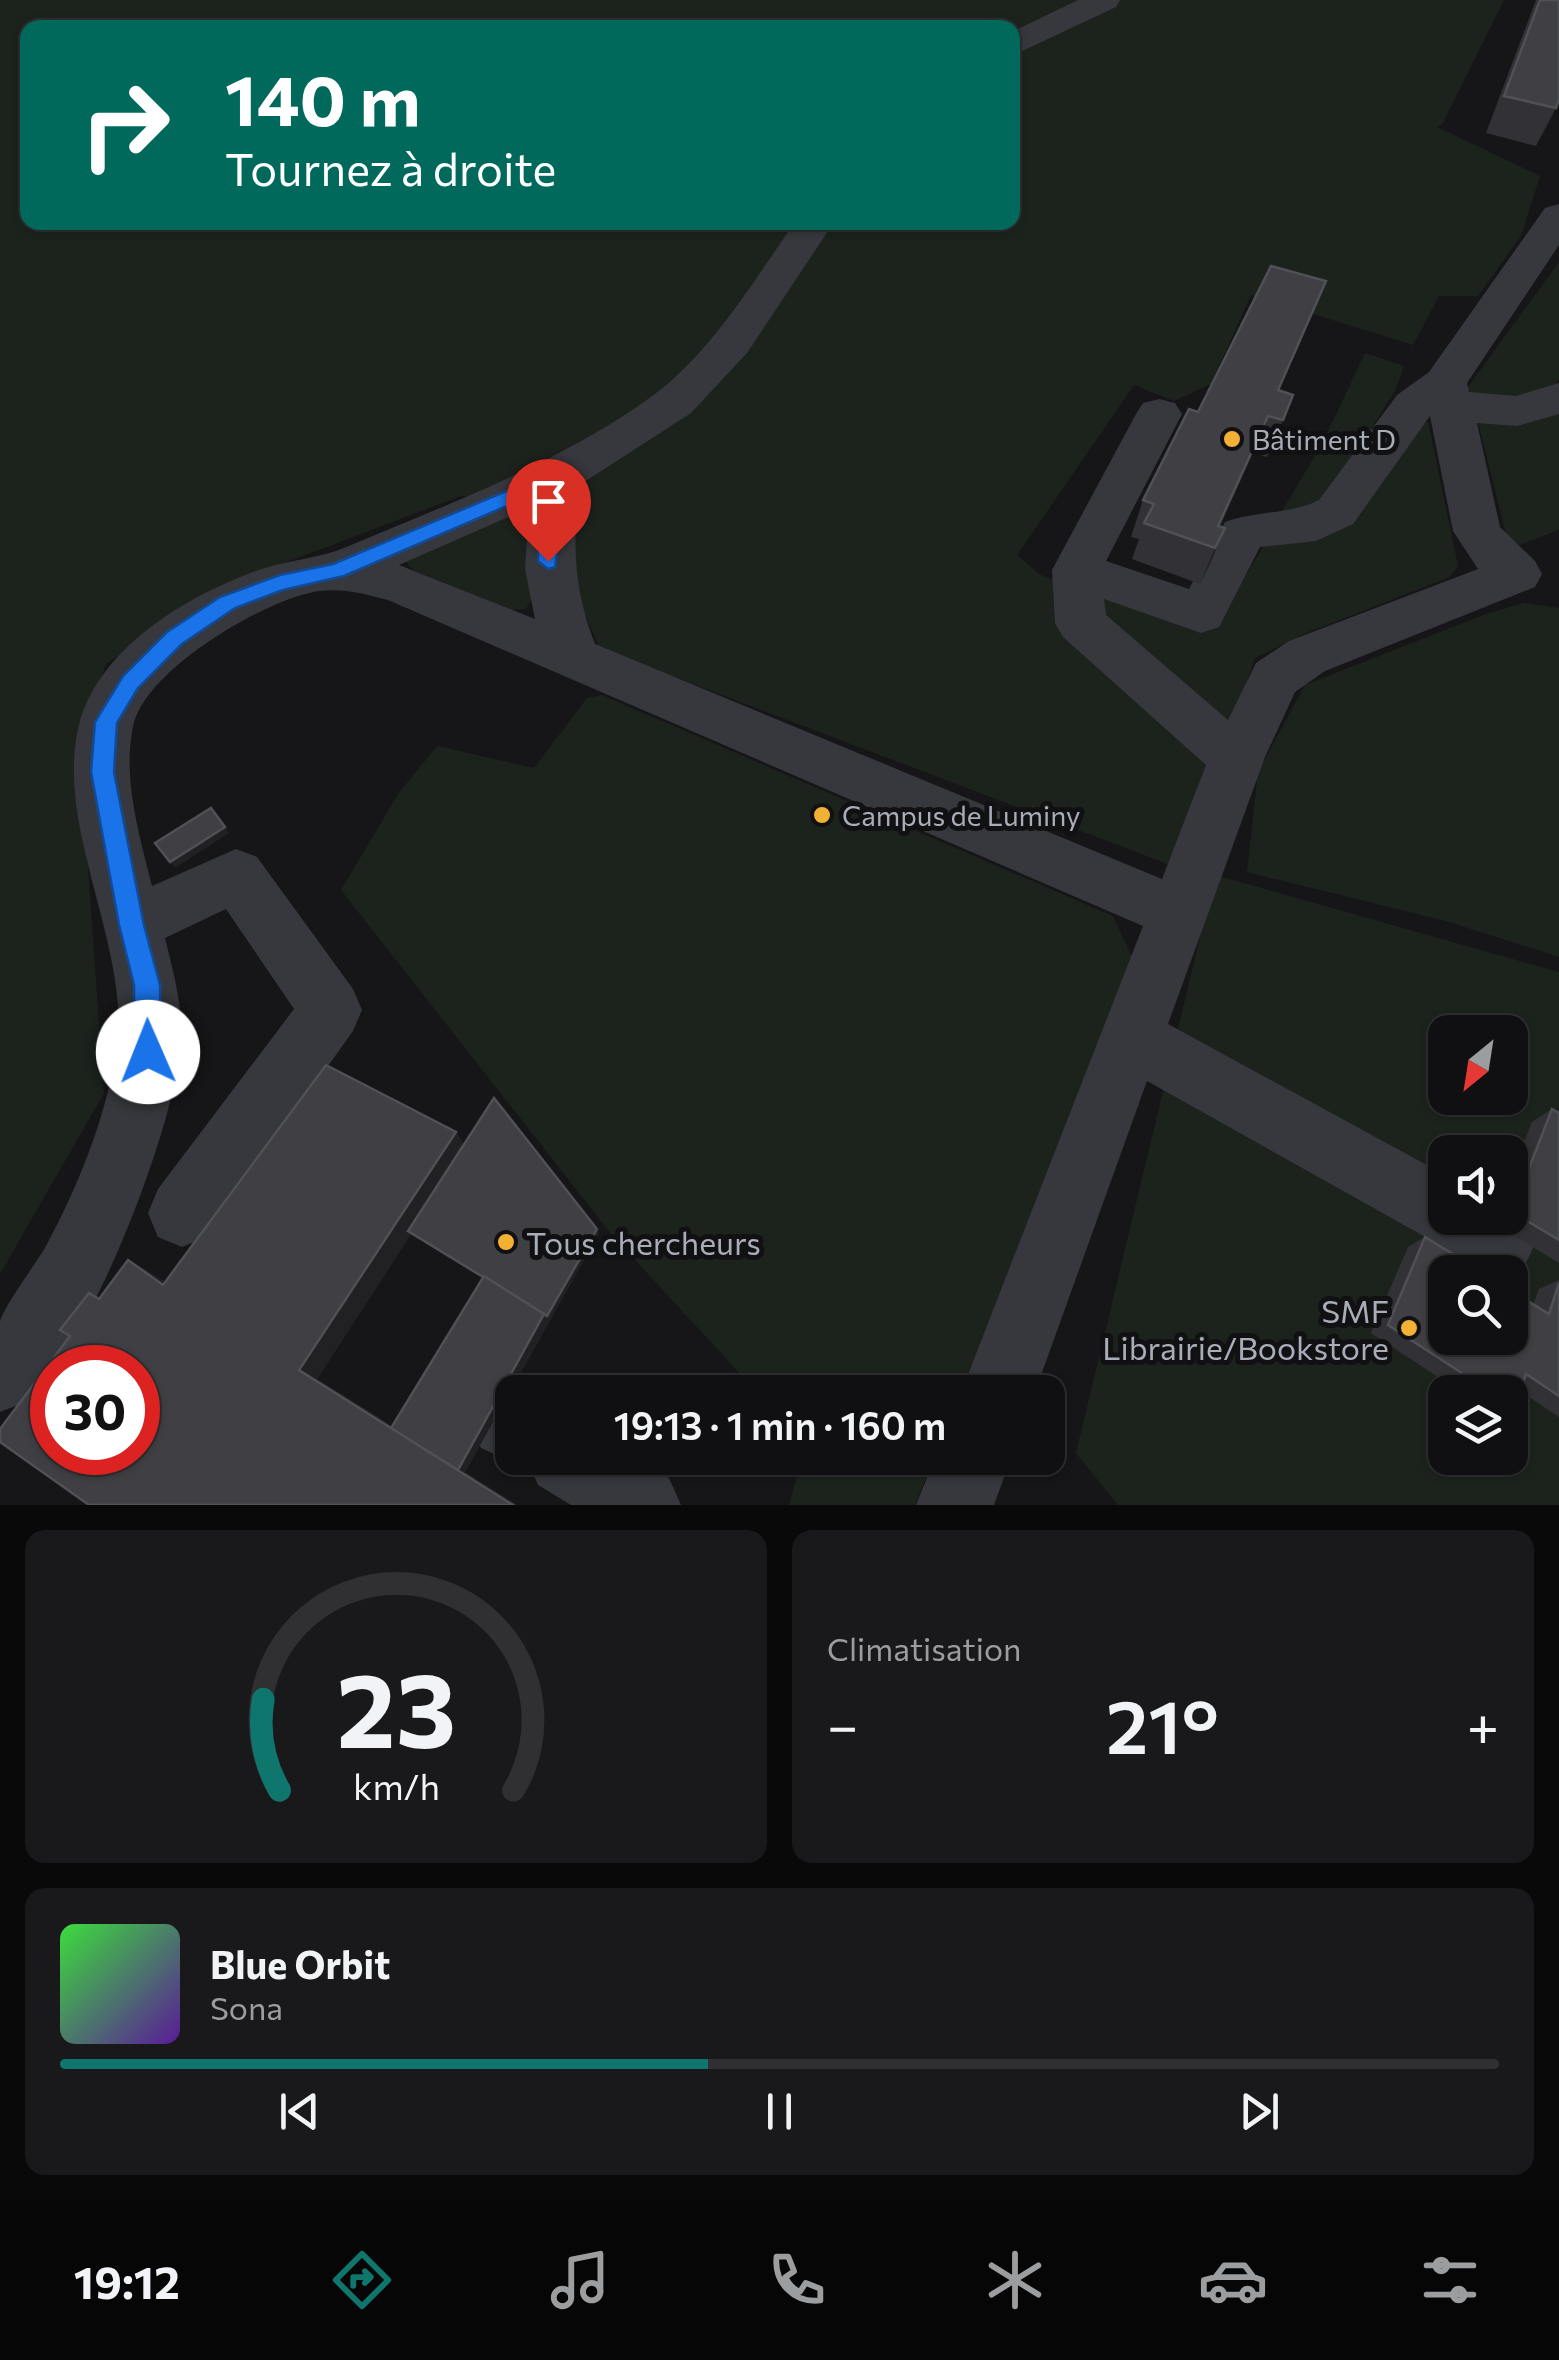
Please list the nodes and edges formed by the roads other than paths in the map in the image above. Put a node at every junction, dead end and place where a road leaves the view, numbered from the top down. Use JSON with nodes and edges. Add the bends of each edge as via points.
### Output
{"nodes":[{"id":1,"x":1104,"y":0,"type":"edge"},
{"id":2,"x":1020,"y":42,"type":"edge"},
{"id":3,"x":1559,"y":216,"type":"edge"},
{"id":4,"x":810,"y":230,"type":"edge"},
{"id":5,"x":1447,"y":394,"type":"junction"},
{"id":6,"x":1559,"y":398,"type":"edge"},
{"id":7,"x":1159,"y":414,"type":"dead end"},
{"id":8,"x":559,"y":476,"type":"junction"},
{"id":9,"x":1538,"y":566,"type":"edge"},
{"id":10,"x":1078,"y":570,"type":"junction"},
{"id":11,"x":337,"y":571,"type":"junction"},
{"id":12,"x":574,"y":659,"type":"junction"},
{"id":13,"x":1237,"y":756,"type":"junction"},
{"id":14,"x":1180,"y":914,"type":"junction"},
{"id":15,"x":132,"y":925,"type":"junction"},
{"id":16,"x":1132,"y":1038,"type":"junction"},
{"id":17,"x":1428,"y":1203,"type":"edge"},
{"id":18,"x":182,"y":1214,"type":"dead end"},
{"id":19,"x":1484,"y":1235,"type":"edge"},
{"id":20,"x":1494,"y":1255,"type":"edge"},
{"id":21,"x":1004,"y":1375,"type":"edge"},
{"id":22,"x":0,"y":1376,"type":"edge"},
{"id":23,"x":593,"y":1475,"type":"edge"},
{"id":24,"x":966,"y":1475,"type":"edge"},
{"id":25,"x":642,"y":1505,"type":"edge"},
{"id":26,"x":955,"y":1505,"type":"edge"}],
"edges":[{"from":1,"to":2,"type":"street"},
{"from":3,"to":5,"type":"street"},
{"from":4,"to":8,"type":"street","via":[[732,343],[676,402]]},
{"from":5,"to":6,"type":"street","via":[[1518,411]]},
{"from":5,"to":9,"type":"street","via":[[1477,532],[1493,554]]},
{"from":5,"to":10,"type":"street","via":[[1413,406],[1336,512],[1242,535],[1200,614]]},
{"from":7,"to":10,"type":"street"},
{"from":8,"to":11,"type":"street"},
{"from":8,"to":12,"type":"street","via":[[548,561],[554,610]]},
{"from":9,"to":13,"type":"street","via":[[1307,656],[1275,678]]},
{"from":10,"to":13,"type":"street","via":[[1081,622]]},
{"from":11,"to":12,"type":"street","via":[[397,583]]},
{"from":11,"to":15,"type":"street","via":[[227,603],[162,650],[130,682],[106,722],[103,772]]},
{"from":12,"to":14,"type":"street"},
{"from":13,"to":14,"type":"street"},
{"from":14,"to":16,"type":"street"},
{"from":15,"to":18,"type":"street","via":[[236,875],[331,1010]]},
{"from":15,"to":22,"type":"street","via":[[147,985],[148,1052],[124,1140],[52,1304]]},
{"from":16,"to":17,"type":"street"},
{"from":16,"to":21,"type":"street"},
{"from":19,"to":20,"type":"street","via":[[1500,1244]]},
{"from":23,"to":25,"type":"street"},
{"from":24,"to":26,"type":"street"}]}
